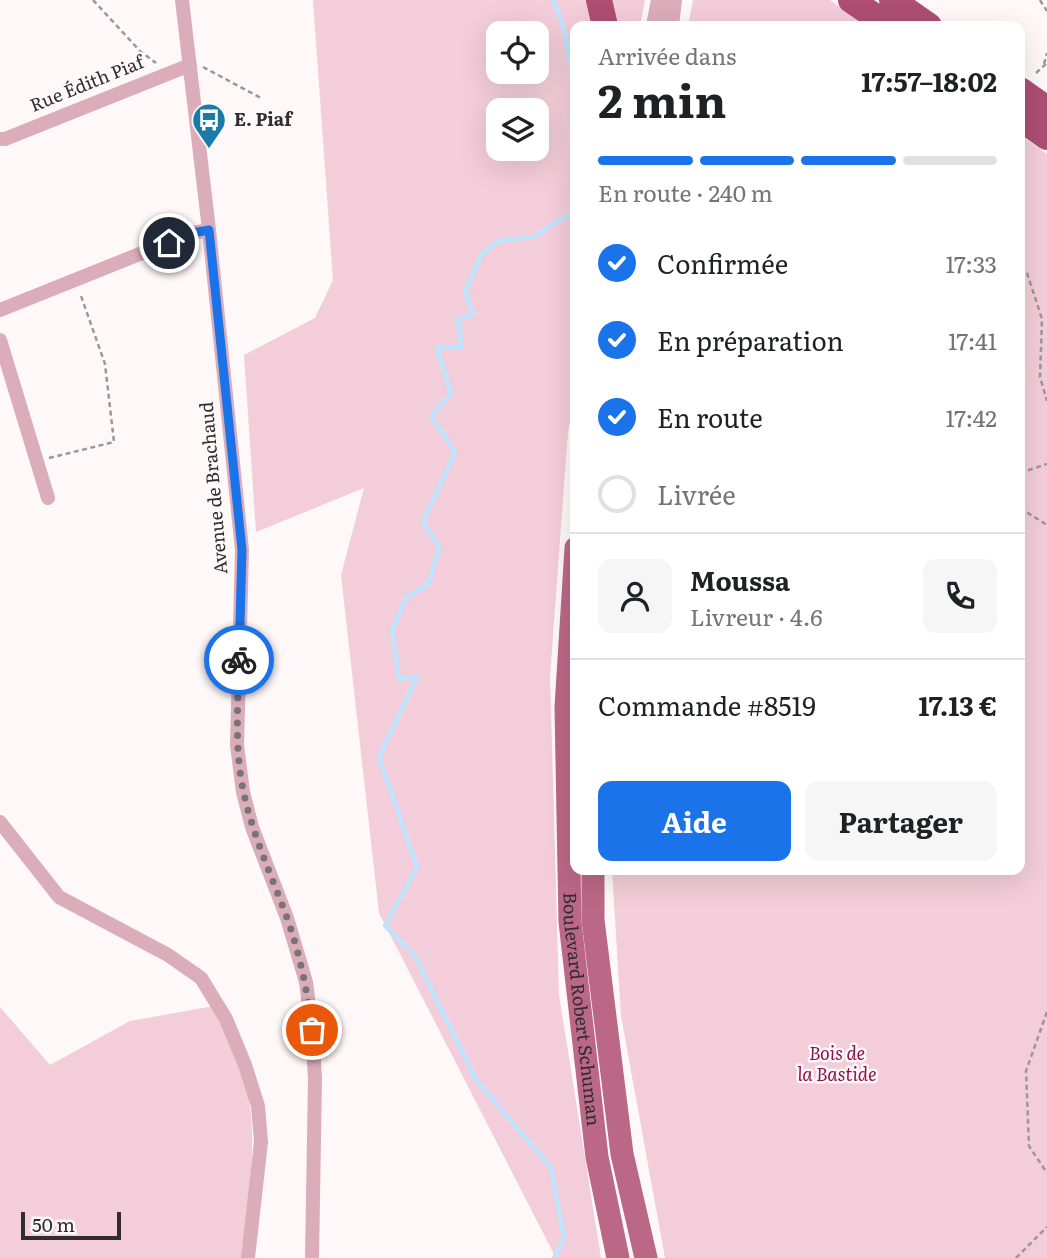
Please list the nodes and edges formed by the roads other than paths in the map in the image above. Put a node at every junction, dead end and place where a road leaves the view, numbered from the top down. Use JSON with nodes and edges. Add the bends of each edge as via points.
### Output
{"nodes":[{"id":1,"x":182,"y":0,"type":"edge"},
{"id":2,"x":599,"y":0,"type":"edge"},
{"id":3,"x":660,"y":0,"type":"edge"},
{"id":4,"x":673,"y":0,"type":"edge"},
{"id":5,"x":851,"y":0,"type":"edge"},
{"id":6,"x":892,"y":0,"type":"edge"},
{"id":7,"x":605,"y":21,"type":"edge"},
{"id":8,"x":656,"y":21,"type":"edge"},
{"id":9,"x":671,"y":21,"type":"edge"},
{"id":10,"x":882,"y":21,"type":"edge"},
{"id":11,"x":922,"y":21,"type":"edge"},
{"id":12,"x":190,"y":65,"type":"junction"},
{"id":13,"x":1028,"y":82,"type":"edge"},
{"id":14,"x":1047,"y":109,"type":"edge"},
{"id":15,"x":1025,"y":122,"type":"edge"},
{"id":16,"x":1047,"y":137,"type":"edge"},
{"id":17,"x":0,"y":139,"type":"edge"},
{"id":18,"x":209,"y":230,"type":"junction"},
{"id":19,"x":0,"y":310,"type":"edge"},
{"id":20,"x":0,"y":340,"type":"edge"},
{"id":21,"x":3,"y":365,"type":"edge"},
{"id":22,"x":48,"y":498,"type":"dead end"},
{"id":23,"x":570,"y":643,"type":"edge"},
{"id":24,"x":0,"y":822,"type":"edge"},
{"id":25,"x":593,"y":875,"type":"edge"},
{"id":26,"x":248,"y":1258,"type":"edge"},
{"id":27,"x":312,"y":1258,"type":"edge"},
{"id":28,"x":618,"y":1258,"type":"edge"},
{"id":29,"x":646,"y":1258,"type":"edge"}],
"edges":[{"from":1,"to":12,"type":"street","name":"Avenue de Brachaud"},
{"from":2,"to":7,"type":"highway"},
{"from":3,"to":8,"type":"street"},
{"from":4,"to":9,"type":"street"},
{"from":5,"to":10,"type":"highway"},
{"from":6,"to":11,"type":"highway"},
{"from":12,"to":17,"type":"street","name":"Rue Édith Piaf"},
{"from":12,"to":18,"type":"street","name":"Avenue de Brachaud"},
{"from":13,"to":14,"type":"highway"},
{"from":15,"to":16,"type":"highway"},
{"from":18,"to":19,"type":"street"},
{"from":18,"to":27,"type":"street","name":"Avenue de Brachaud","via":[[242,550],[237,745],[253,827],[306,982],[315,1078]]},
{"from":20,"to":21,"type":"street"},
{"from":21,"to":22,"type":"street"},
{"from":23,"to":28,"type":"main road","name":"Boulevard Robert Schuman","via":[[566,707],[570,922],[597,1157]]},
{"from":24,"to":26,"type":"street","via":[[59,897],[201,978],[226,1018],[258,1106],[261,1142]]},
{"from":25,"to":29,"type":"main road","name":"Boulevard Robert Schuman","via":[[593,920],[622,1154]]}]}
